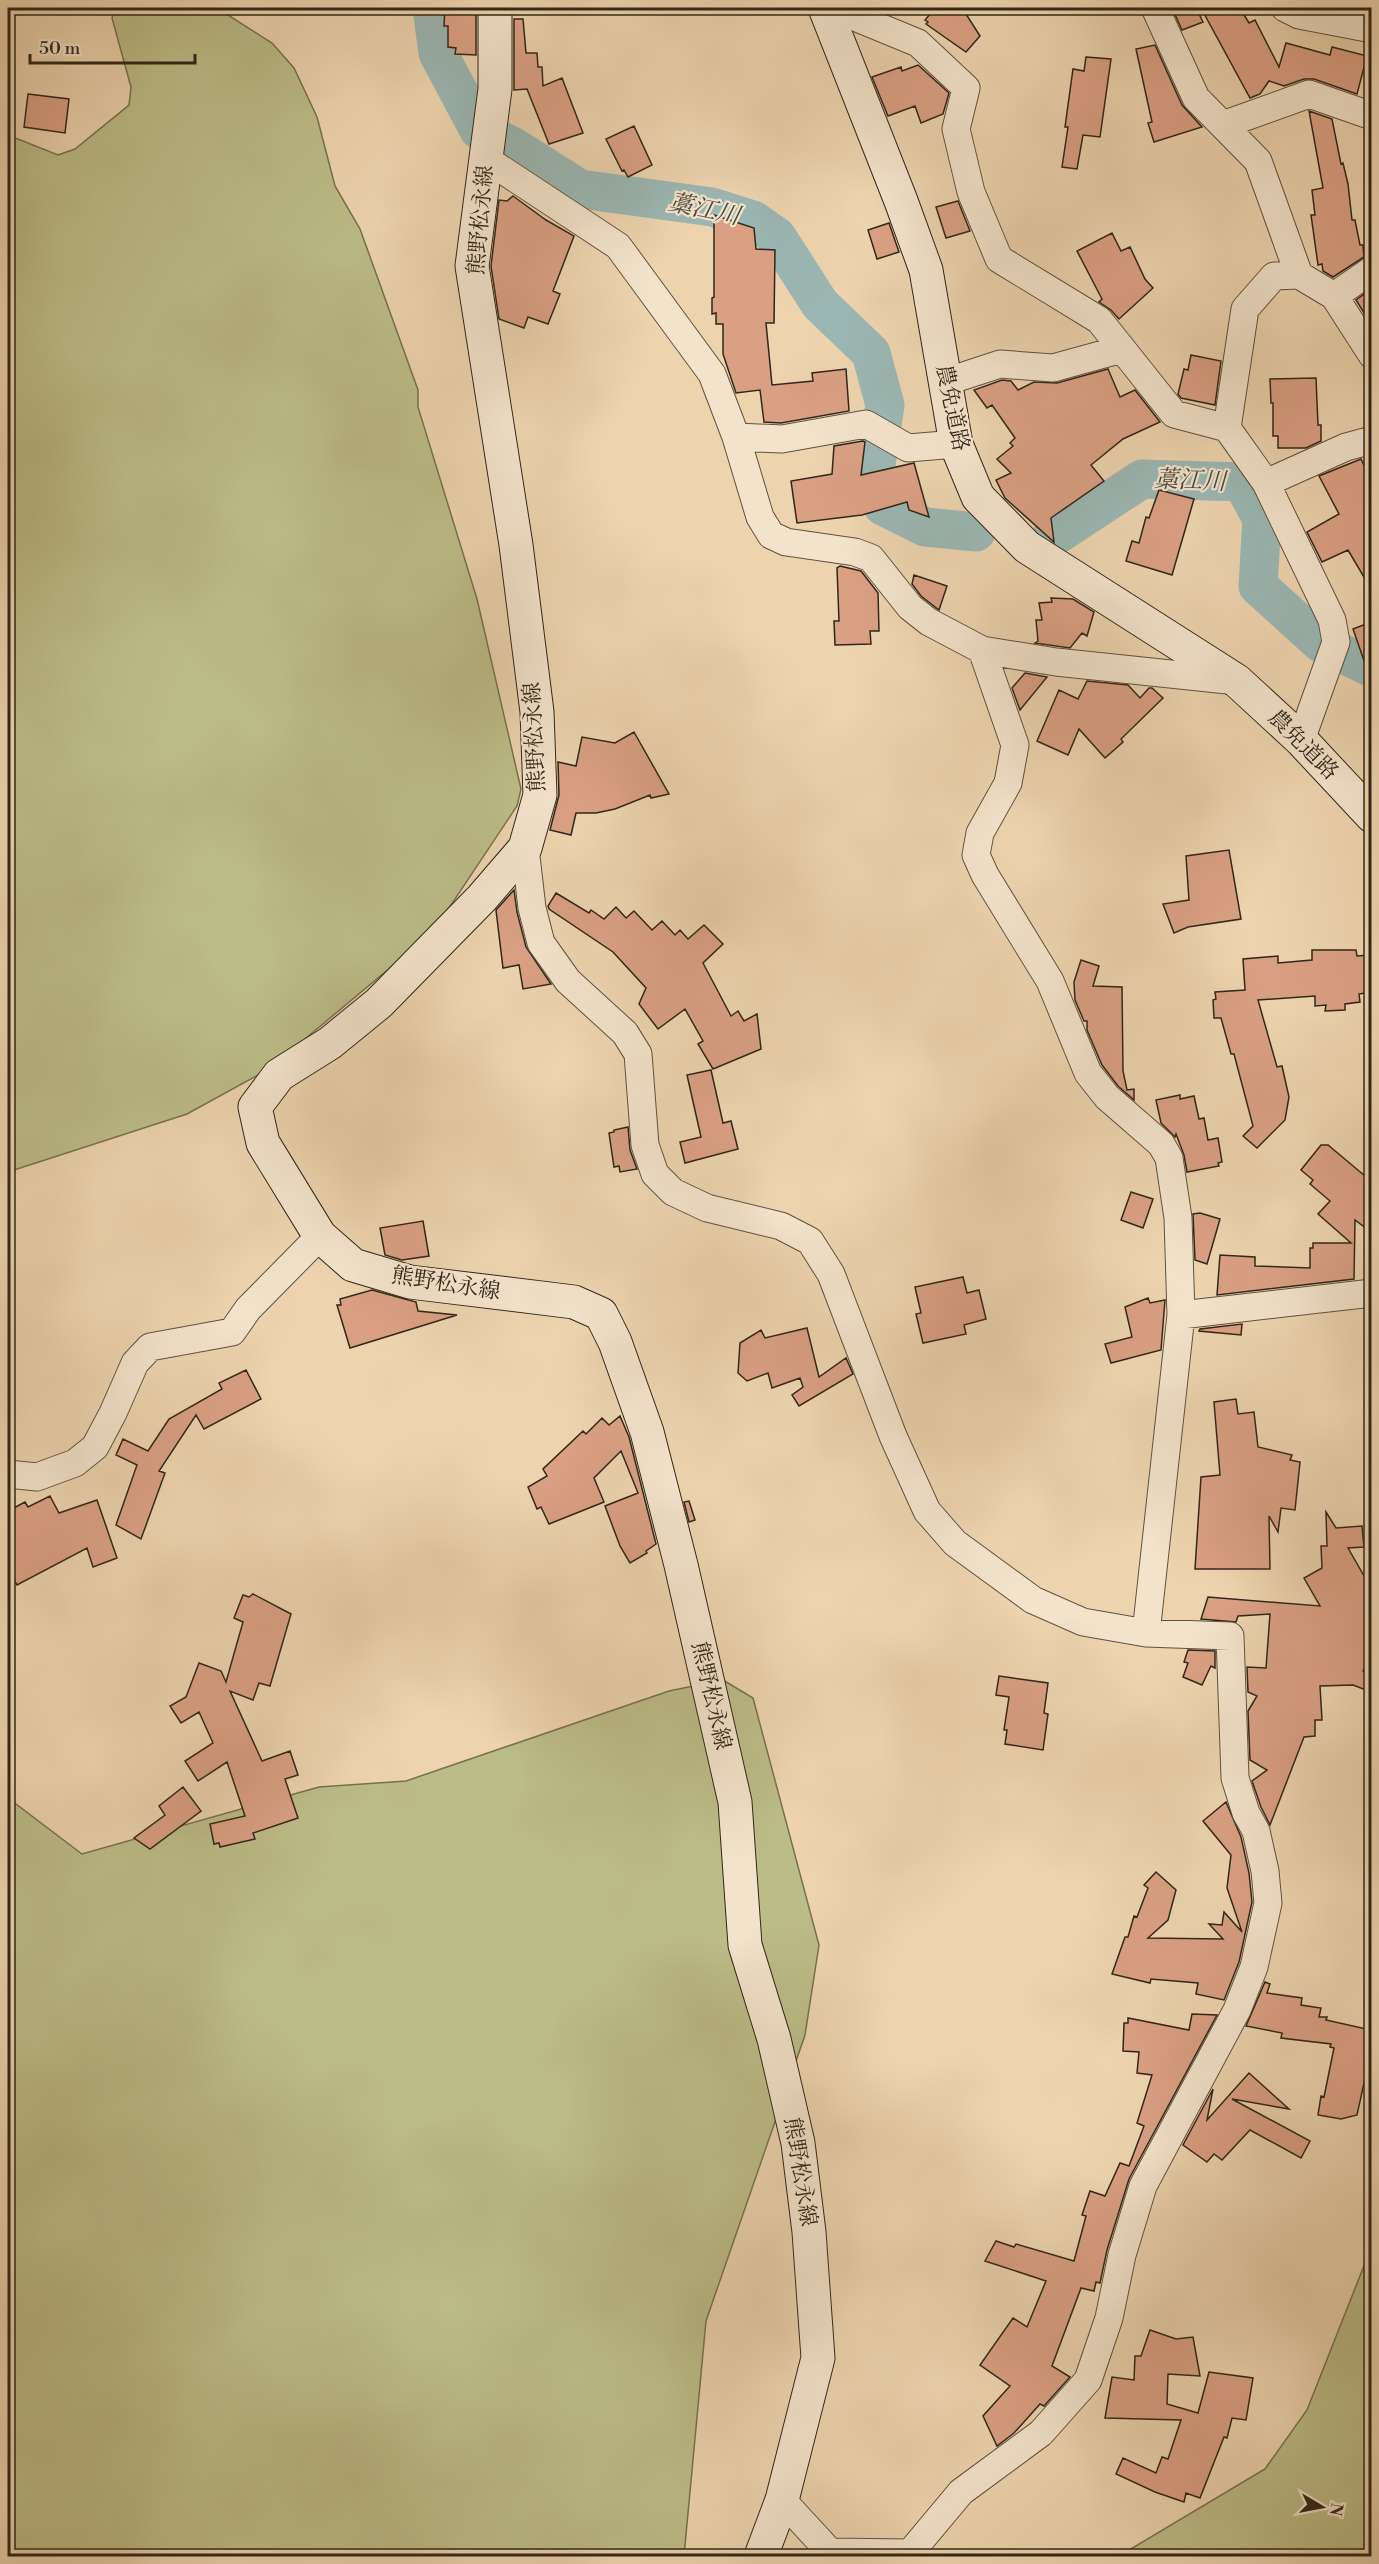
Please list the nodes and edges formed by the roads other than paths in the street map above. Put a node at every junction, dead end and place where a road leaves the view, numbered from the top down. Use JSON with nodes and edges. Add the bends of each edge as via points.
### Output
{"nodes":[{"id":1,"x":495,"y":8,"type":"edge"},
{"id":2,"x":1155,"y":8,"type":"edge"},
{"id":3,"x":1286,"y":8,"type":"edge"},
{"id":4,"x":826,"y":12,"type":"edge"},
{"id":5,"x":1371,"y":29,"type":"edge"},
{"id":6,"x":1371,"y":116,"type":"edge"},
{"id":7,"x":1223,"y":125,"type":"junction"},
{"id":8,"x":488,"y":143,"type":"junction"},
{"id":9,"x":1371,"y":270,"type":"edge"},
{"id":10,"x":1299,"y":275,"type":"junction"},
{"id":11,"x":1334,"y":296,"type":"junction"},
{"id":12,"x":1122,"y":349,"type":"junction"},
{"id":13,"x":1371,"y":355,"type":"edge"},
{"id":14,"x":945,"y":382,"type":"junction"},
{"id":15,"x":1227,"y":428,"type":"junction"},
{"id":16,"x":736,"y":437,"type":"junction"},
{"id":17,"x":1371,"y":440,"type":"edge"},
{"id":18,"x":956,"y":444,"type":"junction"},
{"id":19,"x":1266,"y":483,"type":"junction"},
{"id":20,"x":982,"y":650,"type":"junction"},
{"id":21,"x":1237,"y":681,"type":"junction"},
{"id":22,"x":1300,"y":740,"type":"junction"},
{"id":23,"x":1371,"y":816,"type":"edge"},
{"id":24,"x":525,"y":848,"type":"junction"},
{"id":25,"x":320,"y":1236,"type":"junction"},
{"id":26,"x":1371,"y":1293,"type":"edge"},
{"id":27,"x":1181,"y":1315,"type":"junction"},
{"id":28,"x":8,"y":1474,"type":"edge"},
{"id":29,"x":1146,"y":1633,"type":"junction"},
{"id":30,"x":782,"y":2500,"type":"junction"},
{"id":31,"x":910,"y":2554,"type":"edge"},
{"id":32,"x":761,"y":2556,"type":"edge"}],
"edges":[{"from":1,"to":8,"type":"main road","name":"熊野松永線","via":[[495,89]]},
{"from":2,"to":7,"type":"street","via":[[1196,98]]},
{"from":3,"to":5,"type":"street","via":[[1299,15]]},
{"from":4,"to":12,"type":"street","via":[[850,15],[918,43],[966,88],[956,129],[971,192],[999,259],[1099,320]]},
{"from":4,"to":14,"type":"main road","name":"農免道路","via":[[926,270]]},
{"from":6,"to":7,"type":"street","via":[[1309,94]]},
{"from":7,"to":10,"type":"street","via":[[1258,161]]},
{"from":8,"to":16,"type":"street","via":[[618,246],[712,374]]},
{"from":8,"to":24,"type":"main road","name":"熊野松永線","via":[[472,266],[516,545],[537,712],[540,795]]},
{"from":9,"to":11,"type":"street"},
{"from":10,"to":11,"type":"street"},
{"from":10,"to":15,"type":"street","via":[[1274,276],[1245,309]]},
{"from":11,"to":13,"type":"street"},
{"from":12,"to":14,"type":"street","via":[[1053,368],[1000,364]]},
{"from":12,"to":15,"type":"street","via":[[1174,414]]},
{"from":14,"to":18,"type":"main road","name":"農免道路"},
{"from":15,"to":19,"type":"street"},
{"from":16,"to":18,"type":"street","via":[[782,439],[866,424],[908,448]]},
{"from":16,"to":20,"type":"street","via":[[760,517],[771,535],[786,542],[871,558],[910,607],[929,622]]},
{"from":17,"to":19,"type":"street"},
{"from":18,"to":21,"type":"main road","name":"農免道路","via":[[978,497],[1027,547]]},
{"from":19,"to":22,"type":"street","via":[[1332,620],[1333,648]]},
{"from":20,"to":21,"type":"street"},
{"from":20,"to":27,"type":"street","via":[[1014,745],[1008,783],[980,832],[976,855],[1050,981],[1088,1073],[1107,1097],[1161,1144],[1169,1158],[1178,1218]]},
{"from":21,"to":22,"type":"main road","name":"農免道路"},
{"from":22,"to":23,"type":"main road","name":"農免道路"},
{"from":24,"to":25,"type":"main road","name":"熊野松永線","via":[[379,1003],[330,1043],[279,1075],[255,1107],[263,1143]]},
{"from":24,"to":29,"type":"street","via":[[532,908],[541,943],[568,981],[625,1033],[638,1054],[645,1145],[655,1174],[673,1192],[707,1208],[781,1226],[810,1241],[831,1274],[893,1436],[927,1510],[955,1543],[1033,1600],[1083,1622]]},
{"from":25,"to":28,"type":"street","via":[[232,1332],[150,1347],[135,1363],[95,1447],[75,1463],[37,1477]]},
{"from":25,"to":30,"type":"main road","name":"熊野松永線","via":[[353,1264],[410,1282],[574,1302],[601,1314],[619,1353],[647,1432],[735,1802],[745,1945],[774,2039],[798,2143],[818,2358]]},
{"from":26,"to":27,"type":"street"},
{"from":27,"to":29,"type":"street"},
{"from":29,"to":31,"type":"street","via":[[1230,1636],[1235,1778],[1256,1832],[1268,1903],[1254,1967],[1237,2010],[1143,2186],[1122,2255],[1109,2318],[1088,2380],[1041,2433],[961,2492]]},
{"from":30,"to":31,"type":"street","via":[[831,2552]]},
{"from":30,"to":32,"type":"main road","name":"熊野松永線"}]}
